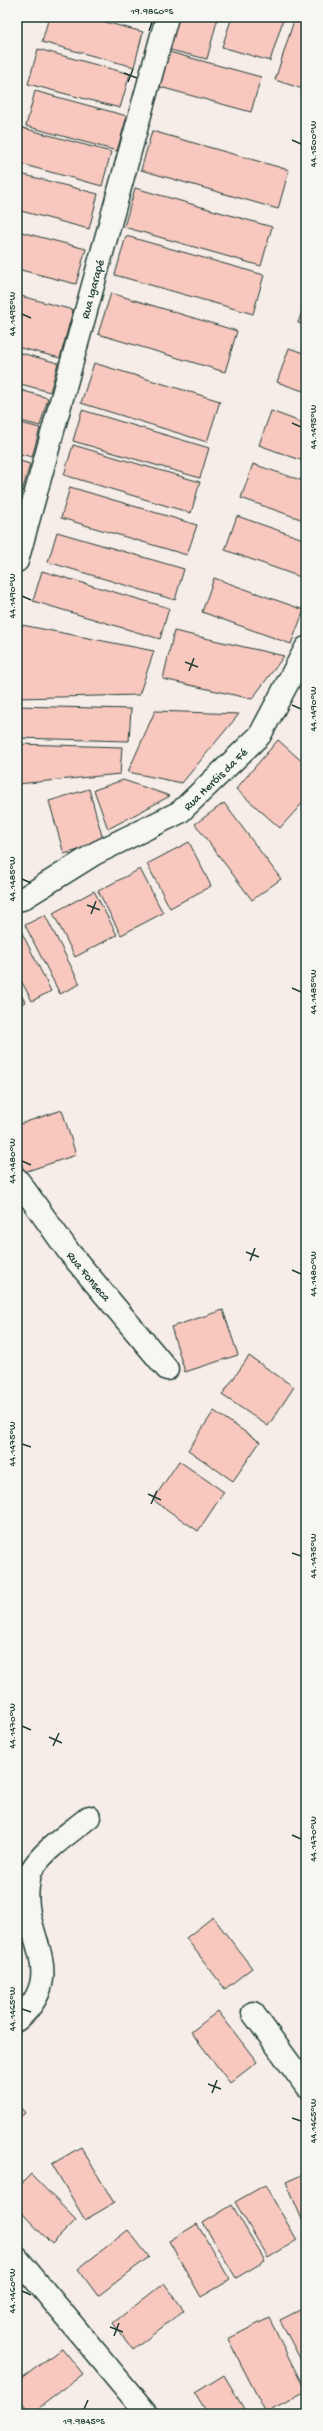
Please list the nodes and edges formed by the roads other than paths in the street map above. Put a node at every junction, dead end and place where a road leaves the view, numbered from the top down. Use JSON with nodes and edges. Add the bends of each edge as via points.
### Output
{"nodes":[{"id":1,"x":167,"y":17,"type":"edge"},
{"id":2,"x":17,"y":561,"type":"edge"},
{"id":3,"x":306,"y":648,"type":"edge"},
{"id":4,"x":17,"y":900,"type":"edge"},
{"id":5,"x":17,"y":1179,"type":"edge"},
{"id":6,"x":167,"y":1369,"type":"dead end"},
{"id":7,"x":89,"y":1816,"type":"dead end"},
{"id":8,"x":253,"y":2013,"type":"dead end"},
{"id":9,"x":17,"y":2020,"type":"edge"},
{"id":10,"x":306,"y":2086,"type":"edge"},
{"id":11,"x":17,"y":2258,"type":"edge"},
{"id":12,"x":147,"y":2414,"type":"edge"}],
"edges":[{"from":1,"to":2,"type":"street","name":"Rua Igarapé"},
{"from":3,"to":4,"type":"street","name":"Rua Heróis da Fé","via":[[260,735],[180,812],[96,853]]},
{"from":5,"to":6,"type":"street","name":"Rua Fonseca","via":[[69,1252]]},
{"from":7,"to":9,"type":"street","via":[[30,1872],[27,1893],[43,1962],[42,1980],[34,2001]]},
{"from":8,"to":10,"type":"street"},
{"from":11,"to":12,"type":"street"}]}
